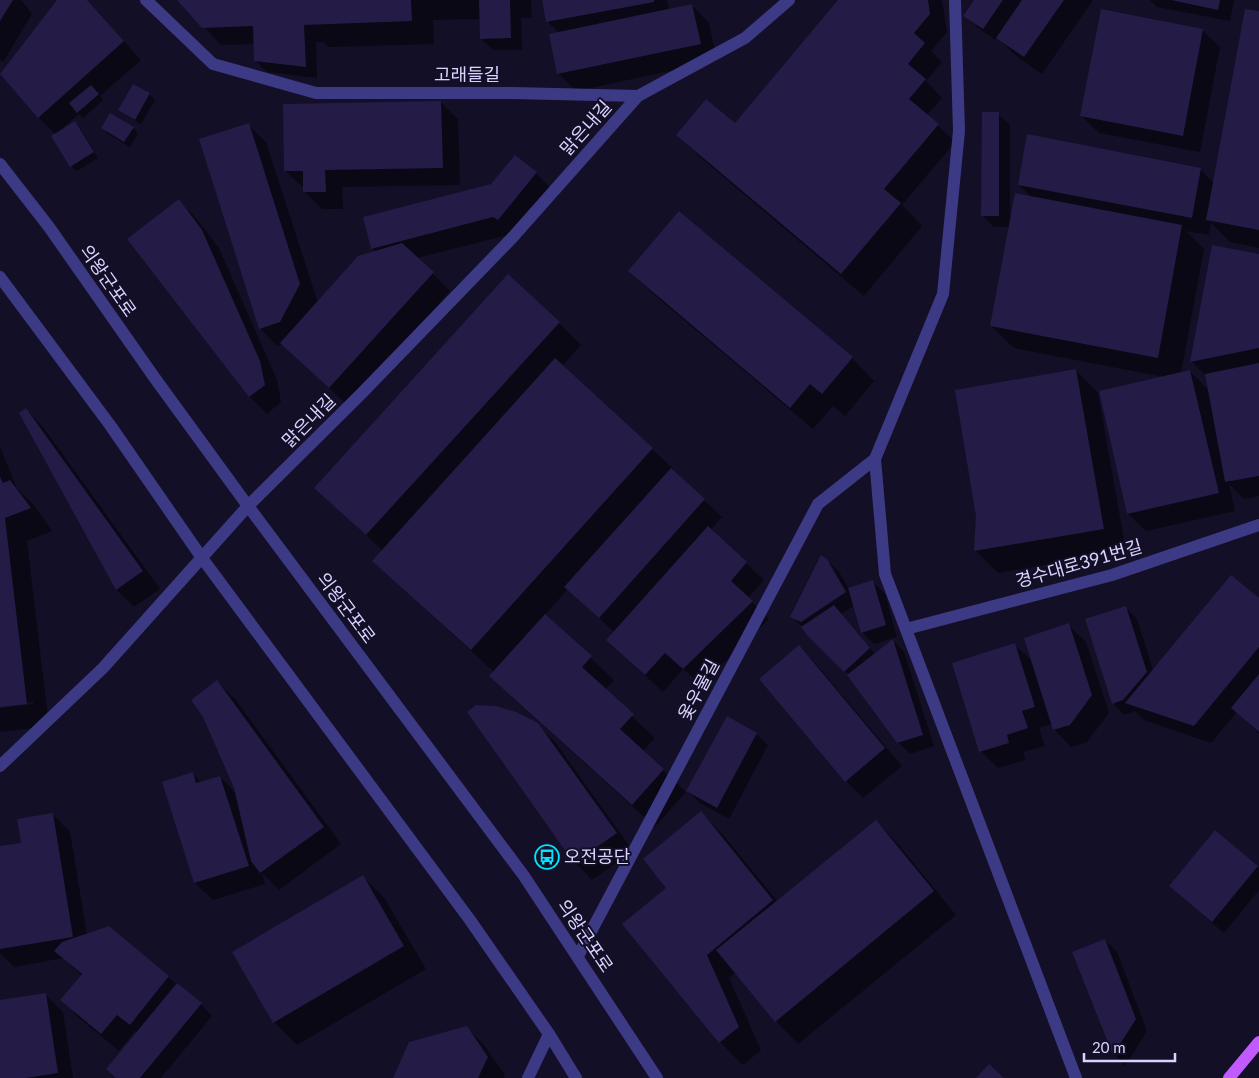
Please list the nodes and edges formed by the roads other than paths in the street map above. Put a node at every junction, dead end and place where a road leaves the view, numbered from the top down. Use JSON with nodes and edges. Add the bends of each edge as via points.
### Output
{"nodes":[{"id":1,"x":146,"y":0,"type":"edge"},
{"id":2,"x":789,"y":0,"type":"edge"},
{"id":3,"x":955,"y":0,"type":"edge"},
{"id":4,"x":638,"y":96,"type":"junction"},
{"id":5,"x":0,"y":164,"type":"edge"},
{"id":6,"x":0,"y":277,"type":"edge"},
{"id":7,"x":875,"y":459,"type":"junction"},
{"id":8,"x":248,"y":506,"type":"junction"},
{"id":9,"x":1259,"y":526,"type":"edge"},
{"id":10,"x":202,"y":558,"type":"junction"},
{"id":11,"x":906,"y":629,"type":"junction"},
{"id":12,"x":0,"y":766,"type":"edge"},
{"id":13,"x":578,"y":956,"type":"junction"},
{"id":14,"x":549,"y":1034,"type":"junction"},
{"id":15,"x":1259,"y":1042,"type":"edge"},
{"id":16,"x":528,"y":1078,"type":"edge"},
{"id":17,"x":576,"y":1078,"type":"edge"},
{"id":18,"x":658,"y":1078,"type":"edge"},
{"id":19,"x":1076,"y":1078,"type":"edge"},
{"id":20,"x":1229,"y":1078,"type":"edge"}],
"edges":[{"from":1,"to":4,"type":"street","name":"고래들길","via":[[213,64],[316,93]]},
{"from":2,"to":4,"type":"street","name":"고래들길","via":[[745,38]]},
{"from":3,"to":7,"type":"street","via":[[959,131],[943,294]]},
{"from":4,"to":8,"type":"street","name":"맑은내길","via":[[512,238]]},
{"from":5,"to":8,"type":"street","name":"의왕군포로","via":[[49,227]]},
{"from":6,"to":10,"type":"street","via":[[110,425]]},
{"from":7,"to":11,"type":"street","via":[[885,574]]},
{"from":7,"to":13,"type":"street","name":"옻우물길","via":[[818,504]]},
{"from":8,"to":10,"type":"street","name":"맑은내길"},
{"from":8,"to":13,"type":"street","name":"의왕군포로","via":[[524,876]]},
{"from":9,"to":11,"type":"street","name":"경수대로391번길","via":[[1112,575]]},
{"from":10,"to":12,"type":"street","name":"맑은내길","via":[[103,668]]},
{"from":10,"to":14,"type":"street","via":[[470,920]]},
{"from":11,"to":19,"type":"street"},
{"from":13,"to":18,"type":"street","name":"의왕군포로"},
{"from":14,"to":16,"type":"street"},
{"from":14,"to":17,"type":"street"},
{"from":15,"to":20,"type":"main road"}]}
